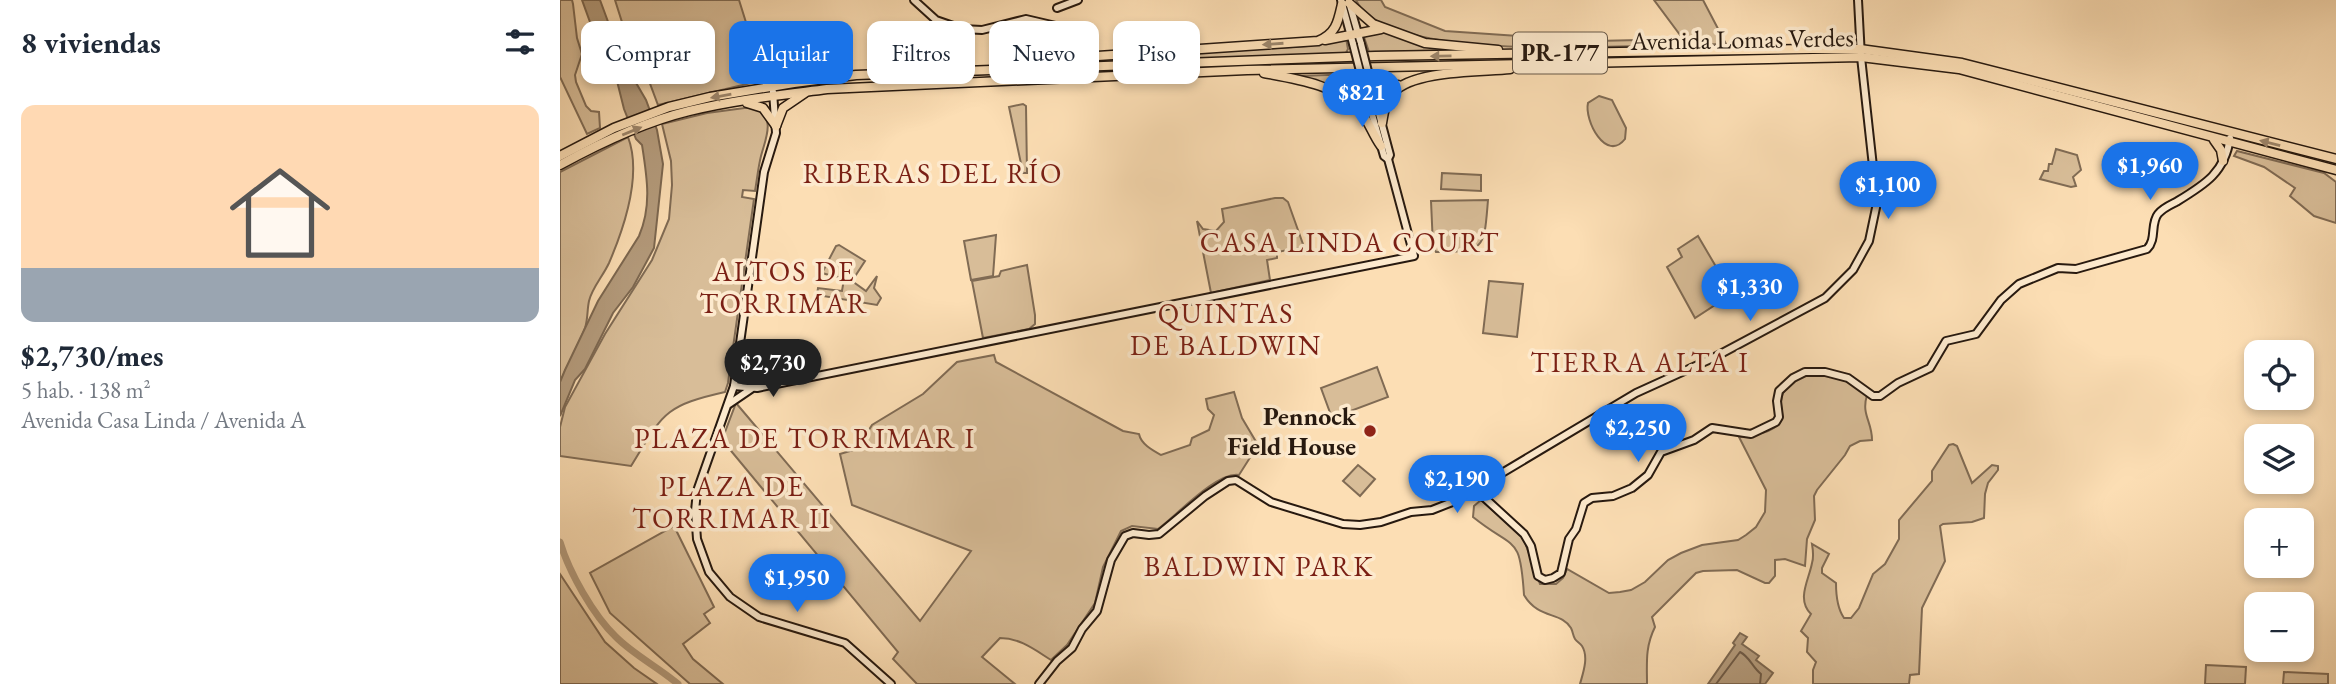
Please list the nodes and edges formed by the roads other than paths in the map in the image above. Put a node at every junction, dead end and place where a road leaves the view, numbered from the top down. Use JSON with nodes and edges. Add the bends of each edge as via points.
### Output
{"nodes":[{"id":1,"x":915,"y":0,"type":"edge"},
{"id":2,"x":1858,"y":0,"type":"edge"},
{"id":3,"x":1074,"y":1,"type":"edge"},
{"id":4,"x":1345,"y":2,"type":"edge"},
{"id":5,"x":1056,"y":8,"type":"dead end"},
{"id":6,"x":989,"y":28,"type":"edge"},
{"id":7,"x":1384,"y":29,"type":"junction"},
{"id":8,"x":1354,"y":34,"type":"junction"},
{"id":9,"x":1318,"y":41,"type":"junction"},
{"id":10,"x":1539,"y":53,"type":"junction"},
{"id":11,"x":1860,"y":53,"type":"junction"},
{"id":12,"x":1099,"y":56,"type":"edge"},
{"id":13,"x":1544,"y":64,"type":"junction"},
{"id":14,"x":1099,"y":66,"type":"edge"},
{"id":15,"x":989,"y":70,"type":"edge"},
{"id":16,"x":1247,"y":70,"type":"junction"},
{"id":17,"x":853,"y":75,"type":"edge"},
{"id":18,"x":798,"y":84,"type":"edge"},
{"id":19,"x":1404,"y":84,"type":"junction"},
{"id":20,"x":1369,"y":88,"type":"junction"},
{"id":21,"x":773,"y":91,"type":"junction"},
{"id":22,"x":808,"y":91,"type":"junction"},
{"id":23,"x":1343,"y":96,"type":"junction"},
{"id":24,"x":741,"y":102,"type":"junction"},
{"id":25,"x":671,"y":111,"type":"junction"},
{"id":26,"x":1382,"y":124,"type":"junction"},
{"id":27,"x":776,"y":125,"type":"junction"},
{"id":28,"x":2231,"y":133,"type":"junction"},
{"id":29,"x":2208,"y":136,"type":"junction"},
{"id":30,"x":2229,"y":143,"type":"junction"},
{"id":31,"x":589,"y":145,"type":"junction"},
{"id":32,"x":1381,"y":146,"type":"junction"},
{"id":33,"x":2305,"y":151,"type":"junction"},
{"id":34,"x":2336,"y":153,"type":"edge"},
{"id":35,"x":560,"y":156,"type":"edge"},
{"id":36,"x":1388,"y":159,"type":"junction"},
{"id":37,"x":2336,"y":159,"type":"edge"},
{"id":38,"x":2222,"y":161,"type":"junction"},
{"id":39,"x":560,"y":165,"type":"edge"},
{"id":40,"x":2336,"y":173,"type":"edge"},
{"id":41,"x":737,"y":366,"type":"junction"},
{"id":42,"x":734,"y":386,"type":"junction"},
{"id":43,"x":751,"y":389,"type":"junction"},
{"id":44,"x":727,"y":405,"type":"junction"},
{"id":45,"x":1475,"y":489,"type":"junction"},
{"id":46,"x":877,"y":670,"type":"junction"},
{"id":47,"x":891,"y":684,"type":"edge"},
{"id":48,"x":898,"y":684,"type":"edge"},
{"id":49,"x":1039,"y":684,"type":"edge"}],
"edges":[{"from":1,"to":6,"type":"street","via":[[936,20],[962,29]]},
{"from":2,"to":11,"type":"street"},
{"from":3,"to":5,"type":"street"},
{"from":4,"to":7,"type":"highway"},
{"from":4,"to":8,"type":"street"},
{"from":4,"to":9,"type":"highway","via":[[1334,31]]},
{"from":7,"to":8,"type":"highway"},
{"from":7,"to":10,"type":"highway","via":[[1426,43]]},
{"from":8,"to":9,"type":"highway"},
{"from":8,"to":20,"type":"street","bridge":true},
{"from":9,"to":12,"type":"highway","one_way":true},
{"from":10,"to":11,"type":"highway","name":"Avenida Lomas Verdes","number":"PR-177"},
{"from":10,"to":14,"type":"highway","name":"Avenida Lomas Verdes","number":"PR-177","one_way":true},
{"from":11,"to":13,"type":"highway","name":"Avenida Lomas Verdes","number":"PR-177"},
{"from":11,"to":28,"type":"highway","name":"Avenida Lomas Verdes","number":"PR-177","via":[[1962,63]]},
{"from":11,"to":29,"type":"highway","name":"Avenida Lomas Verdes","number":"PR-177","via":[[1959,69]]},
{"from":11,"to":45,"type":"street","via":[[1877,194],[1869,241],[1853,270],[1825,298],[1636,393]]},
{"from":13,"to":16,"type":"highway","name":"Avenida Lomas Verdes","number":"PR-177"},
{"from":13,"to":19,"type":"highway","via":[[1434,76]]},
{"from":15,"to":17,"type":"highway","name":"Avenida Lomas Verdes","number":"PR-177"},
{"from":16,"to":22,"type":"highway","name":"Avenida Lomas Verdes","number":"PR-177"},
{"from":16,"to":23,"type":"highway","via":[[1304,81]]},
{"from":18,"to":21,"type":"highway","name":"Avenida Lomas Verdes","number":"PR-177"},
{"from":19,"to":20,"type":"highway"},
{"from":19,"to":26,"type":"highway","via":[[1388,101]]},
{"from":20,"to":23,"type":"highway"},
{"from":20,"to":26,"type":"street"},
{"from":20,"to":32,"type":"street"},
{"from":21,"to":22,"type":"highway","name":"Avenida Lomas Verdes","number":"PR-177"},
{"from":21,"to":24,"type":"highway","name":"Avenida Lomas Verdes","number":"PR-177"},
{"from":21,"to":25,"type":"highway","name":"Avenida Lomas Verdes","number":"PR-177","one_way":true},
{"from":21,"to":27,"type":"street"},
{"from":22,"to":27,"type":"highway","via":[[783,108]]},
{"from":23,"to":32,"type":"highway","via":[[1360,111]]},
{"from":24,"to":25,"type":"highway","name":"Avenida Lomas Verdes","number":"PR-177"},
{"from":24,"to":27,"type":"highway","via":[[763,108]]},
{"from":25,"to":31,"type":"highway","name":"Avenida Lomas Verdes","number":"PR-177"},
{"from":26,"to":36,"type":"street"},
{"from":27,"to":41,"type":"street","via":[[764,172]]},
{"from":28,"to":30,"type":"street"},
{"from":33,"to":28,"type":"highway","name":"Avenida Lomas Verdes","number":"PR-177","one_way":true},
{"from":29,"to":30,"type":"highway","name":"Avenida Lomas Verdes","number":"PR-177"},
{"from":29,"to":38,"type":"highway","via":[[2218,145]]},
{"from":30,"to":38,"type":"street"},
{"from":30,"to":40,"type":"highway","name":"Avenida Lomas Verdes","number":"PR-177"},
{"from":31,"to":35,"type":"highway","name":"Avenida Lomas Verdes","number":"PR-177"},
{"from":31,"to":39,"type":"highway","name":"Avenida Lomas Verdes","number":"PR-177"},
{"from":32,"to":36,"type":"street"},
{"from":33,"to":34,"type":"highway"},
{"from":33,"to":37,"type":"highway","name":"Avenida Lomas Verdes","number":"PR-177"},
{"from":36,"to":43,"type":"street","via":[[1414,256]]},
{"from":38,"to":45,"type":"street","via":[[2211,180],[2157,215],[2147,249],[2076,269],[2058,268],[2015,286],[1976,334],[1946,341],[1930,368],[1880,396],[1872,396],[1848,378],[1805,372],[1779,391],[1776,422],[1745,434],[1712,428],[1666,450],[1632,488],[1584,503],[1561,573],[1553,578],[1538,576],[1524,534]]},
{"from":41,"to":42,"type":"street"},
{"from":41,"to":43,"type":"street"},
{"from":42,"to":43,"type":"street"},
{"from":42,"to":44,"type":"street"},
{"from":43,"to":44,"type":"street"},
{"from":44,"to":46,"type":"street","via":[[695,501],[696,539],[709,572],[730,597],[759,617],[838,640]]},
{"from":45,"to":49,"type":"street","via":[[1432,510],[1360,526],[1271,502],[1236,480],[1228,481],[1159,534],[1125,536],[1111,560],[1097,611]]},
{"from":46,"to":47,"type":"street"},
{"from":46,"to":48,"type":"street"}]}
